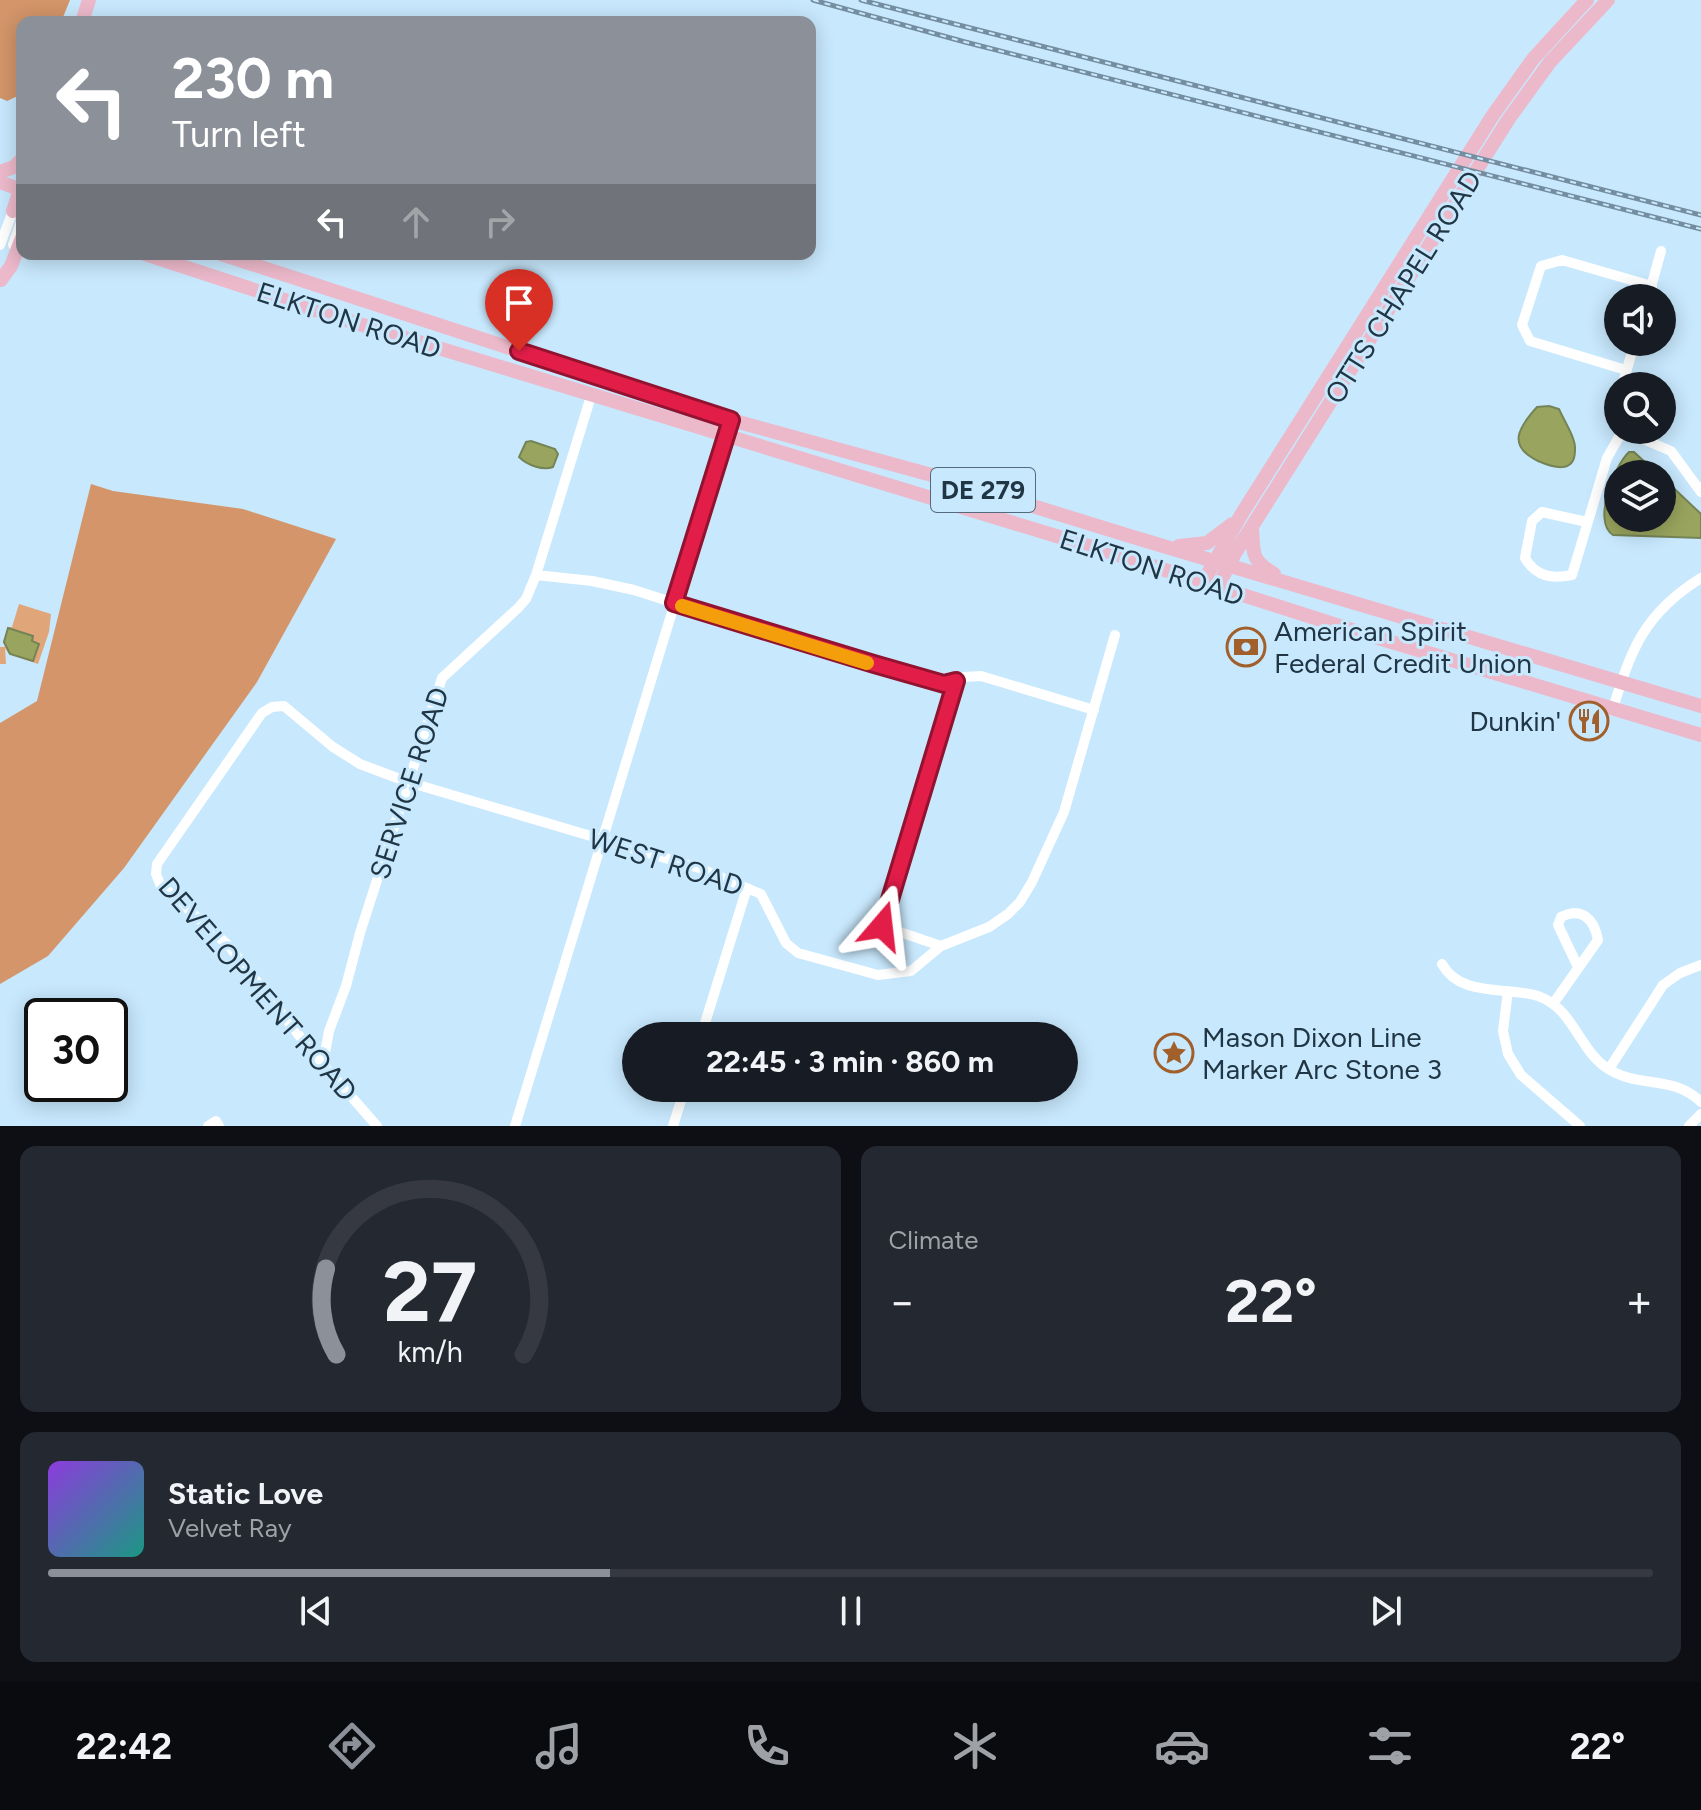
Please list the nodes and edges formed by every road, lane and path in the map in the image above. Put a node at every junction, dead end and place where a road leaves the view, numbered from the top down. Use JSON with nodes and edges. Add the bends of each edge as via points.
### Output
{"nodes":[{"id":1,"x":1587,"y":0,"type":"edge"},
{"id":2,"x":1608,"y":0,"type":"edge"},
{"id":3,"x":14,"y":213,"type":"edge"},
{"id":4,"x":0,"y":245,"type":"edge"},
{"id":5,"x":1661,"y":251,"type":"dead end"},
{"id":6,"x":16,"y":253,"type":"edge"},
{"id":7,"x":163,"y":260,"type":"edge"},
{"id":8,"x":239,"y":260,"type":"edge"},
{"id":9,"x":1,"y":282,"type":"edge"},
{"id":10,"x":1645,"y":284,"type":"edge"},
{"id":11,"x":1653,"y":284,"type":"edge"},
{"id":12,"x":1630,"y":356,"type":"edge"},
{"id":13,"x":1626,"y":370,"type":"joint"},
{"id":14,"x":591,"y":396,"type":"junction"},
{"id":15,"x":731,"y":420,"type":"junction"},
{"id":16,"x":726,"y":437,"type":"junction"},
{"id":17,"x":1616,"y":444,"type":"edge"},
{"id":18,"x":1655,"y":444,"type":"edge"},
{"id":19,"x":1701,"y":492,"type":"edge"},
{"id":20,"x":1246,"y":521,"type":"junction"},
{"id":21,"x":1587,"y":522,"type":"junction"},
{"id":22,"x":1163,"y":546,"type":"junction"},
{"id":23,"x":1222,"y":563,"type":"junction"},
{"id":24,"x":536,"y":575,"type":"junction"},
{"id":25,"x":1701,"y":578,"type":"edge"},
{"id":26,"x":1288,"y":582,"type":"junction"},
{"id":27,"x":1210,"y":586,"type":"junction"},
{"id":28,"x":674,"y":603,"type":"junction"},
{"id":29,"x":1115,"y":635,"type":"dead end"},
{"id":30,"x":956,"y":681,"type":"junction"},
{"id":31,"x":1621,"y":682,"type":"junction"},
{"id":32,"x":1701,"y":706,"type":"edge"},
{"id":33,"x":1613,"y":709,"type":"junction"},
{"id":34,"x":1094,"y":710,"type":"junction"},
{"id":35,"x":1701,"y":735,"type":"edge"},
{"id":36,"x":408,"y":782,"type":"junction"},
{"id":37,"x":602,"y":839,"type":"junction"},
{"id":38,"x":747,"y":888,"type":"junction"},
{"id":39,"x":941,"y":946,"type":"junction"},
{"id":40,"x":1442,"y":964,"type":"dead end"},
{"id":41,"x":1701,"y":965,"type":"edge"},
{"id":42,"x":1578,"y":967,"type":"junction"},
{"id":43,"x":1508,"y":991,"type":"junction"},
{"id":44,"x":1553,"y":1004,"type":"junction"},
{"id":45,"x":705,"y":1022,"type":"edge"},
{"id":46,"x":323,"y":1064,"type":"junction"},
{"id":47,"x":1609,"y":1069,"type":"junction"},
{"id":48,"x":681,"y":1102,"type":"edge"},
{"id":49,"x":1701,"y":1102,"type":"edge"},
{"id":50,"x":1701,"y":1114,"type":"edge"},
{"id":51,"x":208,"y":1126,"type":"edge"},
{"id":52,"x":219,"y":1126,"type":"edge"},
{"id":53,"x":377,"y":1126,"type":"edge"},
{"id":54,"x":515,"y":1126,"type":"edge"},
{"id":55,"x":673,"y":1126,"type":"edge"},
{"id":56,"x":1580,"y":1126,"type":"edge"},
{"id":57,"x":1689,"y":1126,"type":"edge"}],
"edges":[{"from":1,"to":20,"type":"main road","name":"OTTS CHAPEL ROAD","via":[[1493,115]]},
{"from":2,"to":20,"type":"main road","name":"OTTS CHAPEL ROAD","via":[[1550,62],[1508,120]]},
{"from":3,"to":4,"type":"street"},
{"from":3,"to":9,"type":"street"},
{"from":5,"to":11,"type":"street"},
{"from":6,"to":9,"type":"main road"},
{"from":7,"to":14,"type":"main road","name":"ELKTON ROAD","number":"DE 279"},
{"from":8,"to":15,"type":"main road","name":"ELKTON ROAD","number":"DE 279"},
{"from":10,"to":13,"type":"street","via":[[1562,260],[1541,266],[1522,325],[1530,341]]},
{"from":12,"to":13,"type":"street"},
{"from":14,"to":16,"type":"main road","name":"ELKTON ROAD","number":"DE 279"},
{"from":14,"to":24,"type":"street","name":"SERVICE ROAD"},
{"from":15,"to":16,"type":"street"},
{"from":15,"to":22,"type":"main road","name":"ELKTON ROAD","number":"DE 279"},
{"from":16,"to":27,"type":"main road","name":"ELKTON ROAD","number":"DE 279"},
{"from":16,"to":28,"type":"street"},
{"from":17,"to":21,"type":"street"},
{"from":18,"to":19,"type":"street","via":[[1671,451]]},
{"from":20,"to":22,"type":"main road","via":[[1207,543]]},
{"from":20,"to":23,"type":"main road","name":"OTTS CHAPEL ROAD"},
{"from":20,"to":26,"type":"main road","via":[[1256,560]]},
{"from":21,"to":21,"type":"street","via":[[1572,575],[1554,578],[1532,570],[1525,558],[1535,517],[1542,512]]},
{"from":22,"to":23,"type":"main road","name":"ELKTON ROAD","number":"DE 279"},
{"from":23,"to":26,"type":"main road","name":"ELKTON ROAD","number":"DE 279"},
{"from":23,"to":27,"type":"main road","name":"OTTS CHAPEL ROAD"},
{"from":24,"to":28,"type":"street","via":[[592,581]]},
{"from":24,"to":36,"type":"street","name":"SERVICE ROAD","via":[[518,608],[442,678]]},
{"from":25,"to":31,"type":"street","via":[[1668,600],[1646,625]]},
{"from":26,"to":31,"type":"main road","name":"ELKTON ROAD","number":"DE 279"},
{"from":27,"to":33,"type":"main road","name":"ELKTON ROAD","number":"DE 279"},
{"from":28,"to":30,"type":"street","via":[[904,673],[944,684]]},
{"from":28,"to":37,"type":"street"},
{"from":29,"to":34,"type":"street","name":"WEST ROAD"},
{"from":30,"to":34,"type":"street","via":[[981,676]]},
{"from":30,"to":39,"type":"street","via":[[882,926]]},
{"from":31,"to":32,"type":"main road","name":"ELKTON ROAD","number":"DE 279"},
{"from":31,"to":33,"type":"street"},
{"from":33,"to":35,"type":"main road","name":"ELKTON ROAD","number":"DE 279"},
{"from":34,"to":39,"type":"street","name":"WEST ROAD","via":[[1064,812],[1025,895],[999,921]]},
{"from":36,"to":37,"type":"street","name":"WEST ROAD"},
{"from":36,"to":46,"type":"street","name":"SERVICE ROAD"},
{"from":36,"to":46,"type":"street","name":"DEVELOPMENT ROAD","via":[[360,764],[284,706],[272,707],[240,743],[157,864],[160,884],[229,946]]},
{"from":37,"to":38,"type":"street","name":"WEST ROAD"},
{"from":37,"to":54,"type":"street"},
{"from":38,"to":39,"type":"street","name":"WEST ROAD","via":[[761,894],[786,943],[798,953],[878,975],[911,971]]},
{"from":38,"to":45,"type":"street"},
{"from":40,"to":43,"type":"street","via":[[1454,979],[1471,986]]},
{"from":41,"to":47,"type":"street","via":[[1663,985]]},
{"from":42,"to":42,"type":"street","via":[[1598,936],[1576,911],[1561,917],[1558,925]]},
{"from":42,"to":44,"type":"street"},
{"from":43,"to":44,"type":"street"},
{"from":43,"to":56,"type":"street","via":[[1503,1031],[1508,1054],[1521,1075]]},
{"from":44,"to":47,"type":"street","via":[[1594,1058]]},
{"from":46,"to":53,"type":"street","name":"DEVELOPMENT ROAD"},
{"from":47,"to":49,"type":"street","via":[[1634,1080],[1678,1086]]},
{"from":48,"to":55,"type":"street"},
{"from":50,"to":57,"type":"street"},
{"from":51,"to":52,"type":"street","via":[[216,1121]]}]}
